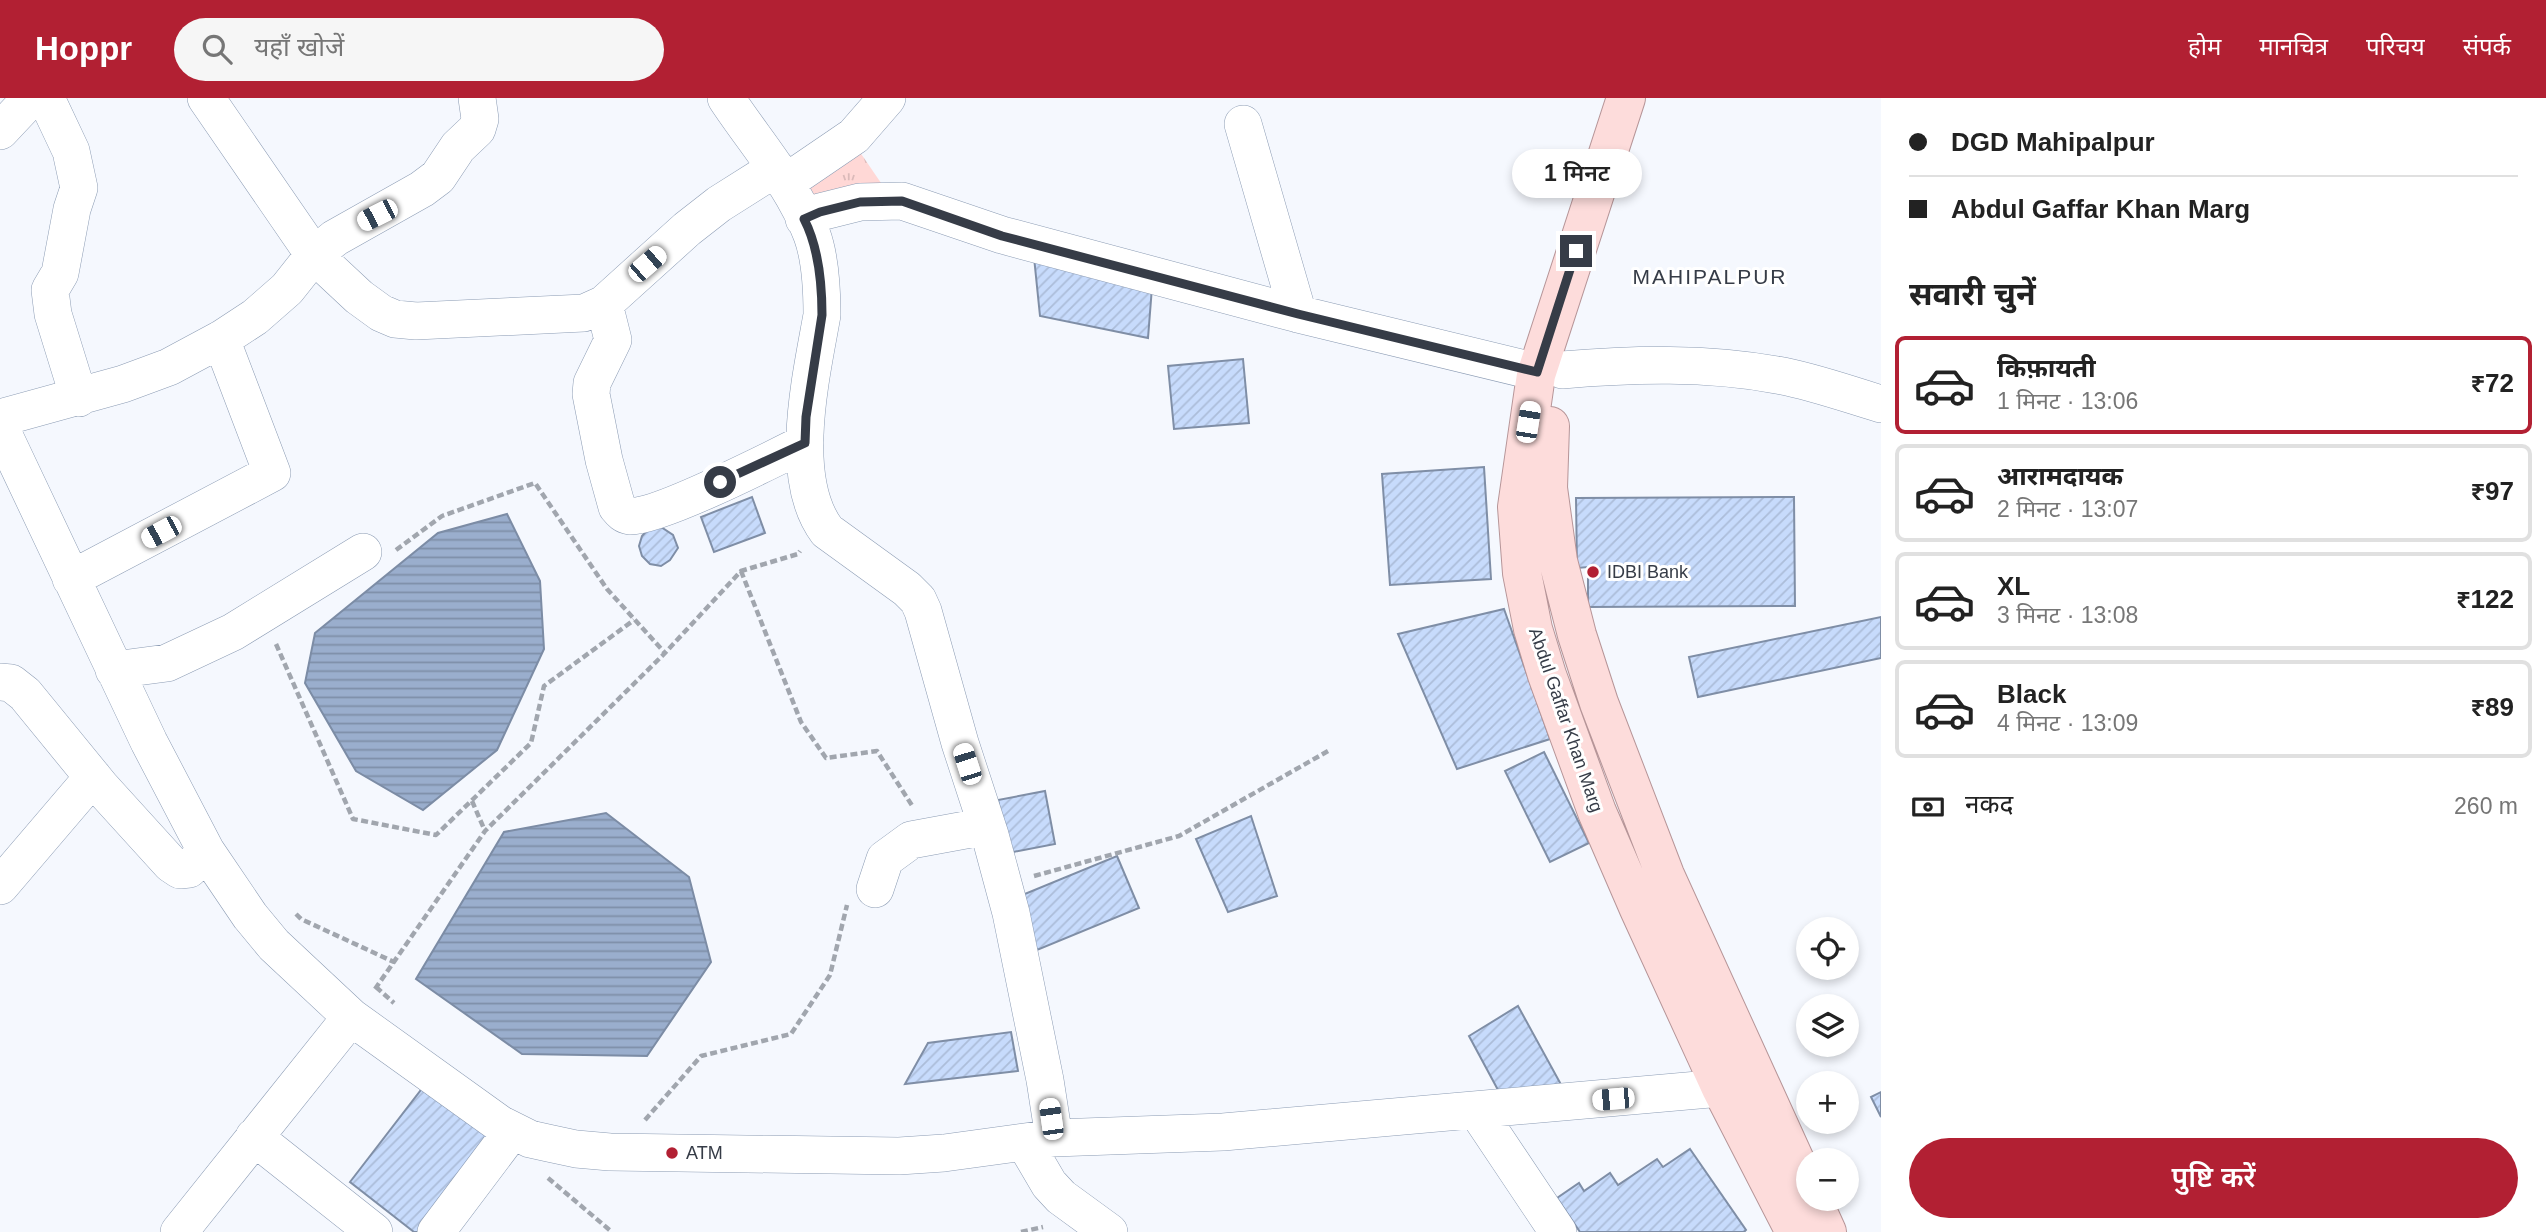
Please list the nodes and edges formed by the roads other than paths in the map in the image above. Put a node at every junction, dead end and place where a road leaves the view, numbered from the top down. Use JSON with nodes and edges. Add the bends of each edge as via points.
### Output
{"nodes":[{"id":1,"x":31,"y":98,"type":"edge"},
{"id":2,"x":46,"y":98,"type":"edge"},
{"id":3,"x":206,"y":98,"type":"edge"},
{"id":4,"x":477,"y":98,"type":"edge"},
{"id":5,"x":726,"y":98,"type":"edge"},
{"id":6,"x":887,"y":98,"type":"edge"},
{"id":7,"x":1626,"y":98,"type":"edge"},
{"id":8,"x":1643,"y":98,"type":"edge"},
{"id":9,"x":1243,"y":124,"type":"dead end"},
{"id":10,"x":0,"y":131,"type":"edge"},
{"id":11,"x":780,"y":176,"type":"junction"},
{"id":12,"x":804,"y":219,"type":"junction"},
{"id":13,"x":314,"y":255,"type":"junction"},
{"id":14,"x":604,"y":304,"type":"junction"},
{"id":15,"x":1298,"y":314,"type":"junction"},
{"id":16,"x":222,"y":339,"type":"junction"},
{"id":17,"x":1550,"y":371,"type":"junction"},
{"id":18,"x":79,"y":398,"type":"junction"},
{"id":19,"x":1881,"y":404,"type":"edge"},
{"id":20,"x":0,"y":418,"type":"edge"},
{"id":21,"x":0,"y":426,"type":"edge"},
{"id":22,"x":805,"y":443,"type":"junction"},
{"id":23,"x":374,"y":555,"type":"road end"},
{"id":24,"x":71,"y":579,"type":"junction"},
{"id":25,"x":114,"y":670,"type":"junction"},
{"id":26,"x":0,"y":682,"type":"edge"},
{"id":27,"x":93,"y":777,"type":"junction"},
{"id":28,"x":987,"y":826,"type":"junction"},
{"id":29,"x":206,"y":851,"type":"junction"},
{"id":30,"x":0,"y":886,"type":"edge"},
{"id":31,"x":862,"y":894,"type":"road end"},
{"id":32,"x":351,"y":1017,"type":"junction"},
{"id":33,"x":1721,"y":1088,"type":"junction"},
{"id":34,"x":1476,"y":1111,"type":"junction"},
{"id":35,"x":512,"y":1131,"type":"junction"},
{"id":36,"x":254,"y":1138,"type":"junction"},
{"id":37,"x":1039,"y":1140,"type":"junction"},
{"id":38,"x":1796,"y":1163,"type":"edge"},
{"id":39,"x":1817,"y":1211,"type":"edge"},
{"id":40,"x":179,"y":1232,"type":"edge"},
{"id":41,"x":373,"y":1232,"type":"edge"},
{"id":42,"x":436,"y":1232,"type":"edge"},
{"id":43,"x":1109,"y":1232,"type":"edge"},
{"id":44,"x":1558,"y":1232,"type":"edge"},
{"id":45,"x":1795,"y":1232,"type":"edge"},
{"id":46,"x":1827,"y":1232,"type":"edge"}],
"edges":[{"from":1,"to":10,"type":"street"},
{"from":2,"to":18,"type":"street","via":[[71,150],[79,188],[60,273],[50,290]]},
{"from":3,"to":13,"type":"street"},
{"from":4,"to":13,"type":"street","via":[[477,128],[438,177]]},
{"from":5,"to":11,"type":"street"},
{"from":6,"to":11,"type":"street","via":[[854,136]]},
{"from":7,"to":17,"type":"main road","name":"Abdul Gaffar Khan Marg"},
{"from":8,"to":17,"type":"main road","name":"Abdul Gaffar Khan Marg"},
{"from":9,"to":15,"type":"street"},
{"from":11,"to":12,"type":"street"},
{"from":11,"to":14,"type":"street","via":[[719,204]]},
{"from":12,"to":15,"type":"street","via":[[860,202],[902,201],[1002,236]]},
{"from":12,"to":22,"type":"street","via":[[812,236],[822,298]]},
{"from":13,"to":14,"type":"street","via":[[359,297],[395,319],[584,313]]},
{"from":13,"to":16,"type":"street","via":[[287,289]]},
{"from":14,"to":22,"type":"street","via":[[613,340],[591,394],[604,460],[621,512],[635,516],[673,504]]},
{"from":15,"to":17,"type":"street"},
{"from":16,"to":18,"type":"street","via":[[169,367]]},
{"from":16,"to":24,"type":"street","via":[[272,473]]},
{"from":17,"to":19,"type":"street","via":[[1675,365],[1735,369],[1778,375]]},
{"from":17,"to":33,"type":"main road","name":"Abdul Gaffar Khan Marg","via":[[1530,405],[1517,507],[1522,573],[1533,629],[1597,812]]},
{"from":17,"to":38,"type":"main road","name":"Abdul Gaffar Khan Marg","via":[[1548,488],[1558,561],[1577,635],[1665,875]]},
{"from":18,"to":20,"type":"street"},
{"from":21,"to":24,"type":"street"},
{"from":22,"to":28,"type":"street","via":[[818,520],[918,600]]},
{"from":23,"to":25,"type":"street","via":[[167,663]]},
{"from":24,"to":25,"type":"street"},
{"from":25,"to":29,"type":"street"},
{"from":26,"to":27,"type":"street","via":[[11,683],[25,694]]},
{"from":27,"to":29,"type":"street","via":[[175,867],[189,869]]},
{"from":27,"to":30,"type":"street"},
{"from":28,"to":31,"type":"street","via":[[911,840],[886,859]]},
{"from":28,"to":37,"type":"street","via":[[1023,966],[1045,1080]]},
{"from":29,"to":32,"type":"street","via":[[274,945]]},
{"from":32,"to":35,"type":"street"},
{"from":32,"to":36,"type":"street"},
{"from":33,"to":34,"type":"street"},
{"from":33,"to":45,"type":"main road","name":"Abdul Gaffar Khan Marg"},
{"from":34,"to":37,"type":"street","via":[[1223,1132]]},
{"from":34,"to":44,"type":"street"},
{"from":35,"to":37,"type":"street","via":[[548,1143],[610,1152],[899,1156]]},
{"from":35,"to":42,"type":"street"},
{"from":36,"to":40,"type":"street"},
{"from":36,"to":41,"type":"street"},
{"from":37,"to":43,"type":"street","via":[[1049,1184]]},
{"from":39,"to":46,"type":"main road"}]}
